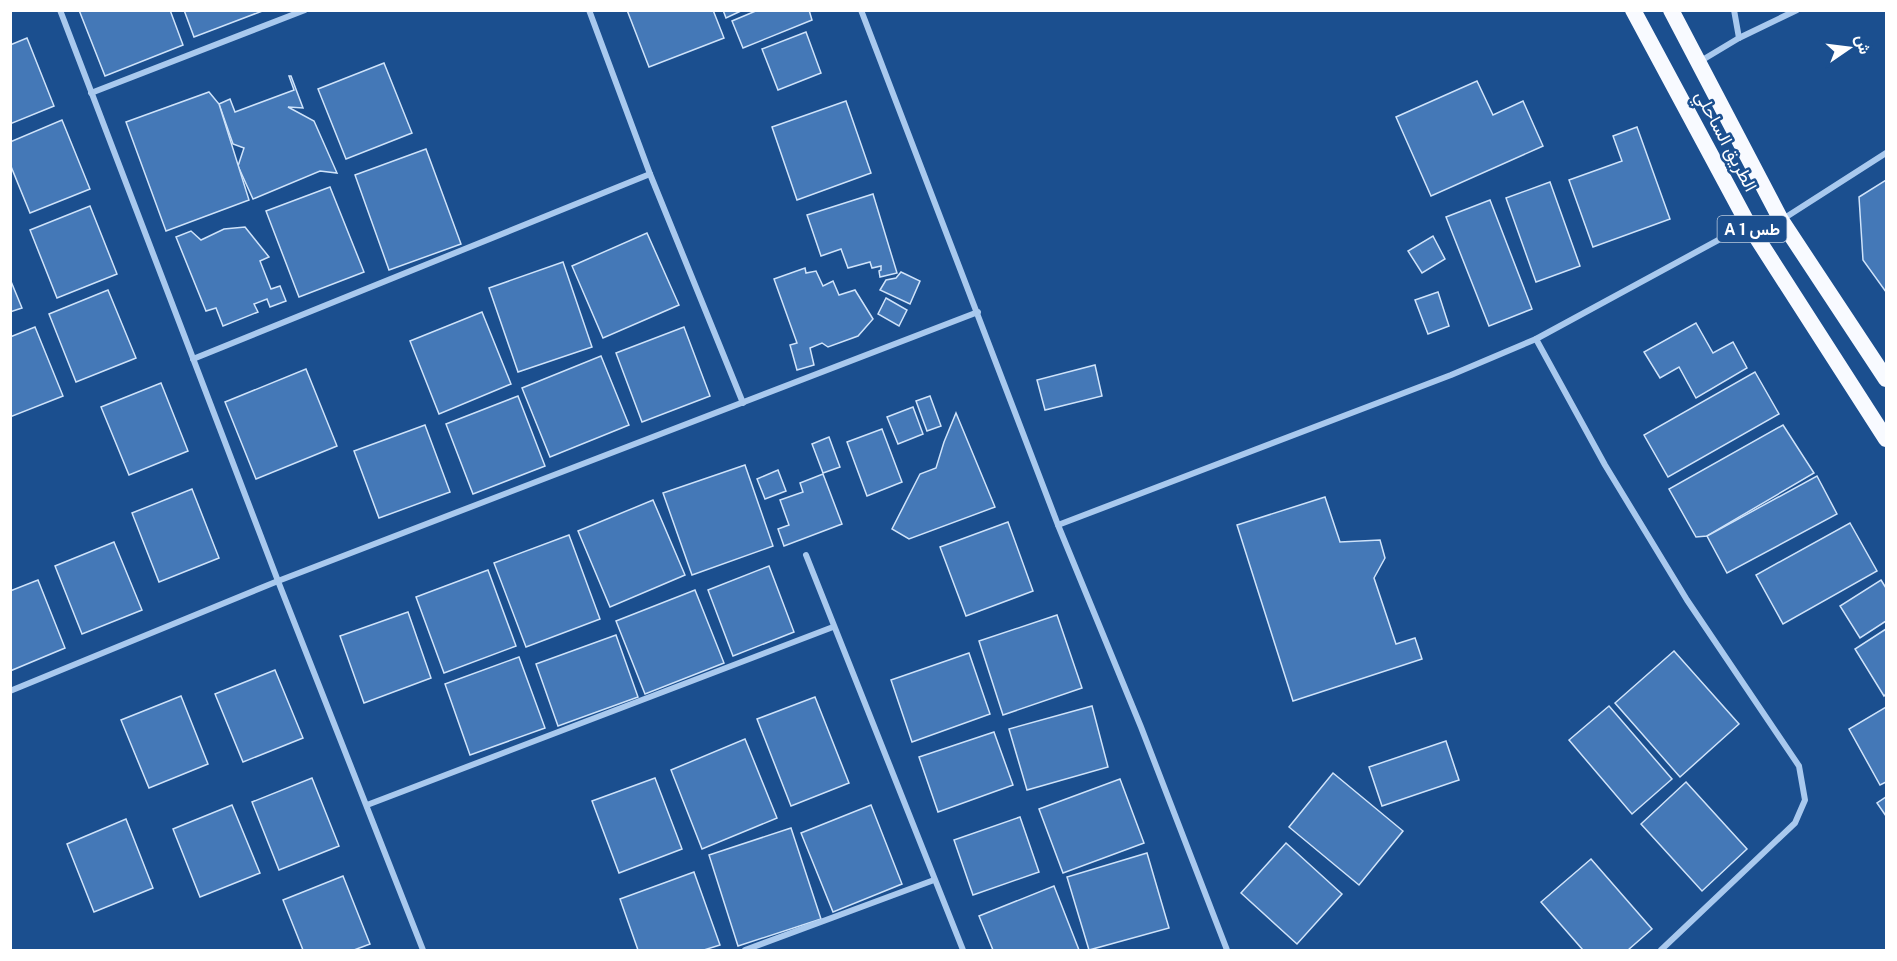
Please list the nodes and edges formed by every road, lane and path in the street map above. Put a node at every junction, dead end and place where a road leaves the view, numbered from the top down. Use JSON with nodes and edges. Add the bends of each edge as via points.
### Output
{"nodes":[{"id":1,"x":60,"y":10,"type":"edge"},
{"id":2,"x":305,"y":10,"type":"edge"},
{"id":3,"x":589,"y":10,"type":"edge"},
{"id":4,"x":861,"y":10,"type":"edge"},
{"id":5,"x":1633,"y":10,"type":"edge"},
{"id":6,"x":1671,"y":10,"type":"edge"},
{"id":7,"x":1734,"y":10,"type":"edge"},
{"id":8,"x":1797,"y":10,"type":"edge"},
{"id":9,"x":1739,"y":38,"type":"junction"},
{"id":10,"x":1698,"y":62,"type":"junction"},
{"id":11,"x":91,"y":93,"type":"junction"},
{"id":12,"x":1887,"y":153,"type":"edge"},
{"id":13,"x":650,"y":174,"type":"junction"},
{"id":14,"x":1781,"y":220,"type":"junction"},
{"id":15,"x":1748,"y":224,"type":"junction"},
{"id":16,"x":978,"y":312,"type":"junction"},
{"id":17,"x":1536,"y":339,"type":"junction"},
{"id":18,"x":193,"y":359,"type":"junction"},
{"id":19,"x":1887,"y":379,"type":"edge"},
{"id":20,"x":743,"y":404,"type":"junction"},
{"id":21,"x":1887,"y":439,"type":"edge"},
{"id":22,"x":1058,"y":525,"type":"junction"},
{"id":23,"x":806,"y":555,"type":"dead end"},
{"id":24,"x":278,"y":581,"type":"junction"},
{"id":25,"x":833,"y":627,"type":"junction"},
{"id":26,"x":10,"y":691,"type":"edge"},
{"id":27,"x":367,"y":805,"type":"junction"},
{"id":28,"x":934,"y":880,"type":"junction"},
{"id":29,"x":423,"y":951,"type":"edge"},
{"id":30,"x":746,"y":951,"type":"edge"},
{"id":31,"x":963,"y":951,"type":"edge"},
{"id":32,"x":1227,"y":951,"type":"edge"},
{"id":33,"x":1661,"y":951,"type":"edge"}],
"edges":[{"from":1,"to":11,"type":"street"},
{"from":2,"to":11,"type":"street"},
{"from":3,"to":13,"type":"street"},
{"from":4,"to":16,"type":"street"},
{"from":5,"to":15,"type":"highway","name":"الطريق الساحلي","number":"A 1 طس"},
{"from":6,"to":10,"type":"highway","name":"الطريق الساحلي","number":"A 1 طس"},
{"from":7,"to":9,"type":"street"},
{"from":8,"to":9,"type":"street"},
{"from":9,"to":10,"type":"street"},
{"from":10,"to":14,"type":"highway","name":"الطريق الساحلي","number":"A 1 طس"},
{"from":11,"to":18,"type":"street"},
{"from":12,"to":14,"type":"street"},
{"from":13,"to":18,"type":"street"},
{"from":13,"to":20,"type":"street"},
{"from":14,"to":19,"type":"highway","name":"الطريق الساحلي","number":"A 1 طس"},
{"from":15,"to":17,"type":"street"},
{"from":15,"to":21,"type":"highway","name":"الطريق الساحلي","number":"A 1 طس"},
{"from":16,"to":20,"type":"street"},
{"from":16,"to":22,"type":"street"},
{"from":17,"to":22,"type":"street"},
{"from":17,"to":33,"type":"street","via":[[1605,465],[1681,590],[1799,765],[1805,800],[1795,823]]},
{"from":18,"to":24,"type":"street"},
{"from":20,"to":24,"type":"street"},
{"from":22,"to":32,"type":"street"},
{"from":23,"to":25,"type":"street"},
{"from":24,"to":26,"type":"street"},
{"from":24,"to":27,"type":"street"},
{"from":25,"to":27,"type":"street"},
{"from":25,"to":28,"type":"street"},
{"from":27,"to":29,"type":"street"},
{"from":28,"to":30,"type":"street"},
{"from":28,"to":31,"type":"street"}]}
